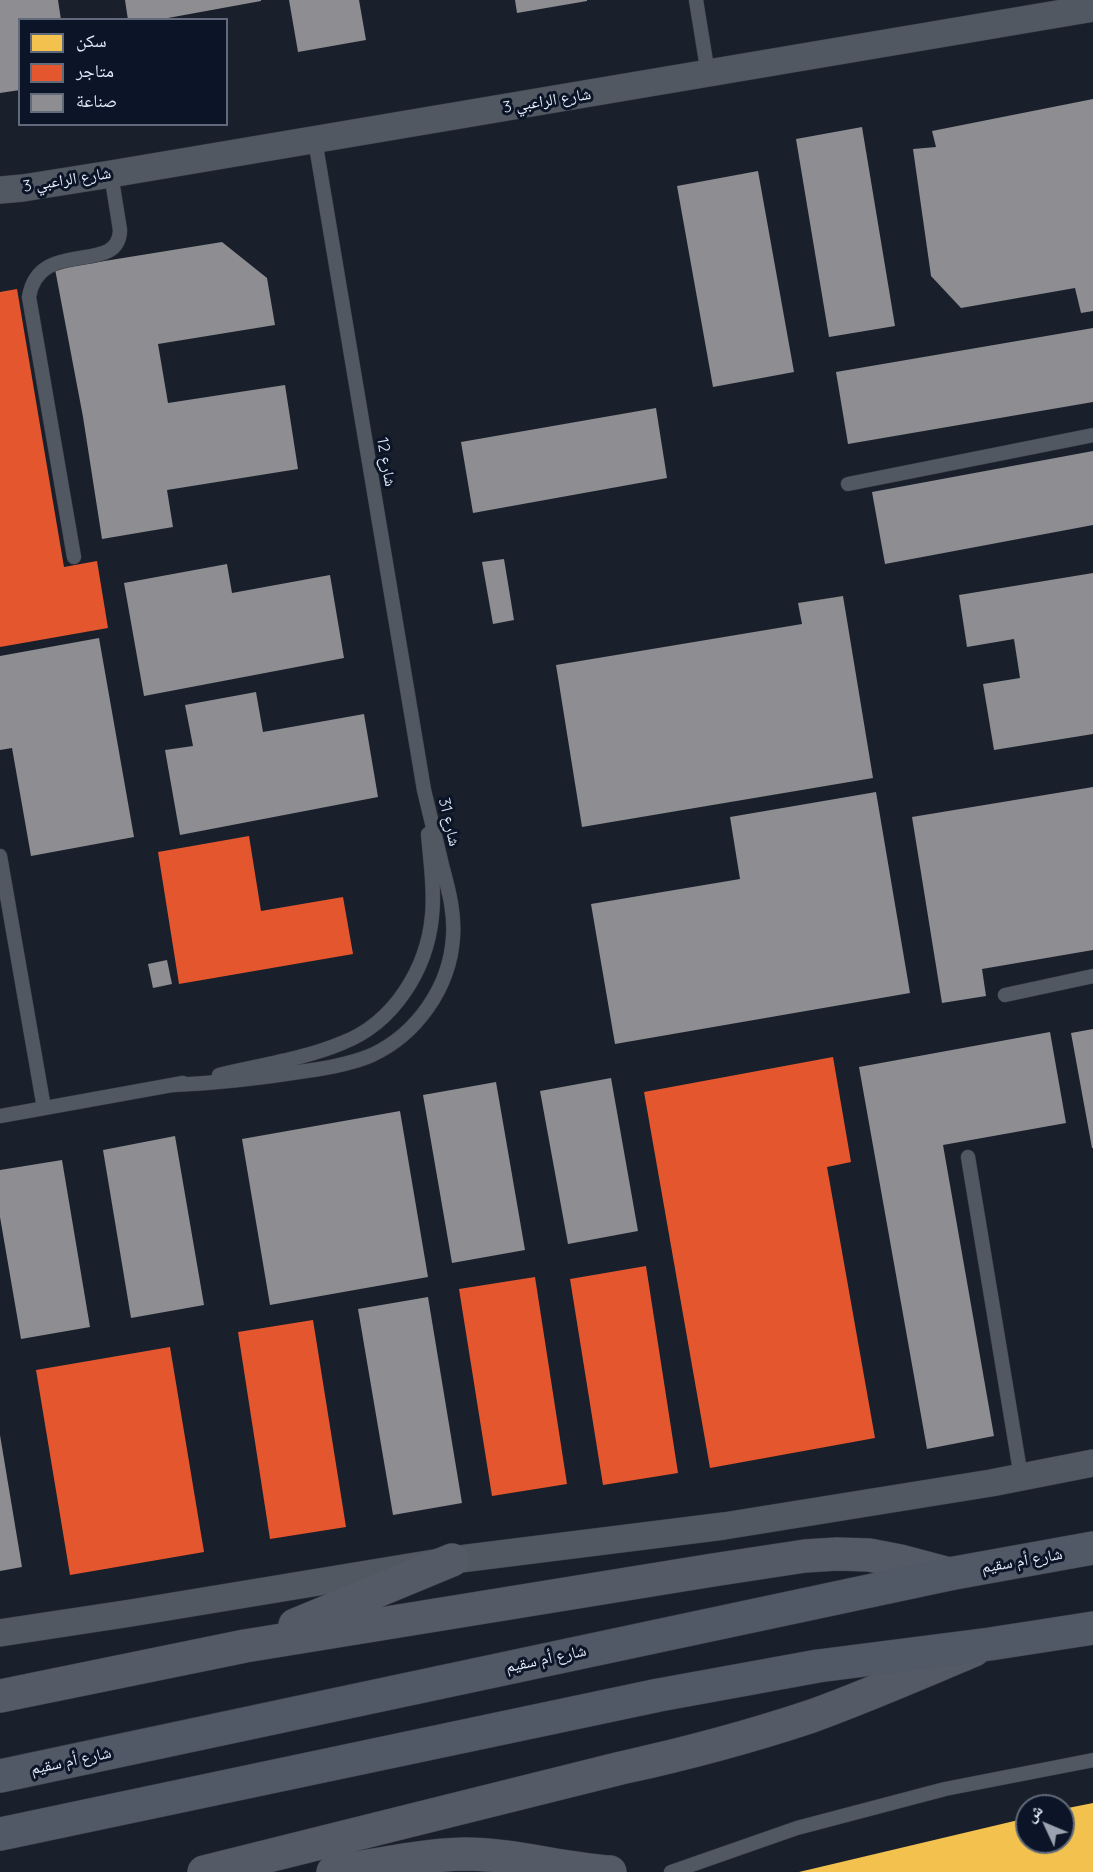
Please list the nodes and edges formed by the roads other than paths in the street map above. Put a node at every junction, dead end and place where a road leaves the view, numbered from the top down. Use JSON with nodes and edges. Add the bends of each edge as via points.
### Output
{"nodes":[{"id":1,"x":696,"y":0,"type":"edge"},
{"id":2,"x":1093,"y":8,"type":"edge"},
{"id":3,"x":708,"y":74,"type":"junction"},
{"id":4,"x":315,"y":140,"type":"junction"},
{"id":5,"x":111,"y":174,"type":"junction"},
{"id":6,"x":0,"y":189,"type":"edge"},
{"id":7,"x":1093,"y":435,"type":"edge"},
{"id":8,"x":848,"y":484,"type":"dead end"},
{"id":9,"x":74,"y":557,"type":"dead end"},
{"id":10,"x":424,"y":790,"type":"junction"},
{"id":11,"x":0,"y":855,"type":"edge"},
{"id":12,"x":1093,"y":976,"type":"edge"},
{"id":13,"x":1005,"y":995,"type":"dead end"},
{"id":14,"x":174,"y":1085,"type":"junction"},
{"id":15,"x":44,"y":1108,"type":"junction"},
{"id":16,"x":0,"y":1116,"type":"edge"},
{"id":17,"x":968,"y":1157,"type":"dead end"},
{"id":18,"x":1093,"y":1463,"type":"edge"},
{"id":19,"x":1021,"y":1477,"type":"junction"},
{"id":20,"x":1093,"y":1548,"type":"edge"},
{"id":21,"x":452,"y":1560,"type":"junction"},
{"id":22,"x":949,"y":1574,"type":"junction"},
{"id":23,"x":1093,"y":1628,"type":"edge"},
{"id":24,"x":0,"y":1633,"type":"edge"},
{"id":25,"x":990,"y":1644,"type":"junction"},
{"id":26,"x":245,"y":1646,"type":"junction"},
{"id":27,"x":0,"y":1696,"type":"edge"},
{"id":28,"x":1093,"y":1760,"type":"edge"},
{"id":29,"x":0,"y":1776,"type":"edge"},
{"id":30,"x":0,"y":1834,"type":"edge"},
{"id":31,"x":204,"y":1872,"type":"edge"},
{"id":32,"x":333,"y":1872,"type":"edge"},
{"id":33,"x":610,"y":1872,"type":"edge"},
{"id":34,"x":671,"y":1872,"type":"edge"}],
"edges":[{"from":1,"to":3,"type":"lane"},
{"from":2,"to":3,"type":"street","name":"شارع الراعبي 3"},
{"from":3,"to":4,"type":"street","name":"شارع الراعبي 3"},
{"from":4,"to":5,"type":"street","name":"شارع الراعبي 3"},
{"from":4,"to":10,"type":"lane","name":"شارع 12"},
{"from":5,"to":6,"type":"street","name":"شارع الراعبي 3"},
{"from":5,"to":9,"type":"lane","via":[[120,230],[117,243],[106,253],[44,268],[36,276],[29,297]]},
{"from":7,"to":8,"type":"lane"},
{"from":10,"to":14,"type":"lane","name":"شارع 31","via":[[432,914],[422,960],[399,1000],[365,1031],[323,1051]]},
{"from":10,"to":14,"type":"lane","name":"شارع 31","via":[[449,894],[453,937],[444,979],[422,1015],[390,1045],[351,1062],[252,1079]]},
{"from":11,"to":15,"type":"lane"},
{"from":12,"to":13,"type":"lane"},
{"from":14,"to":15,"type":"lane","name":"شارع 31"},
{"from":15,"to":16,"type":"lane","name":"شارع 31"},
{"from":17,"to":19,"type":"lane"},
{"from":18,"to":19,"type":"street"},
{"from":19,"to":21,"type":"street","via":[[724,1526]]},
{"from":20,"to":22,"type":"main road","name":"شارع أم سقيم"},
{"from":21,"to":24,"type":"street"},
{"from":21,"to":26,"type":"main road"},
{"from":22,"to":26,"type":"main road","via":[[869,1556],[805,1556]]},
{"from":22,"to":29,"type":"main road","name":"شارع أم سقيم"},
{"from":23,"to":25,"type":"main road"},
{"from":25,"to":30,"type":"main road","via":[[818,1666],[659,1695]]},
{"from":25,"to":31,"type":"main road","via":[[811,1716],[748,1736]]},
{"from":26,"to":27,"type":"main road"},
{"from":28,"to":34,"type":"lane","via":[[945,1789],[797,1828]]},
{"from":32,"to":33,"type":"main road","via":[[397,1860],[466,1854]]}]}
